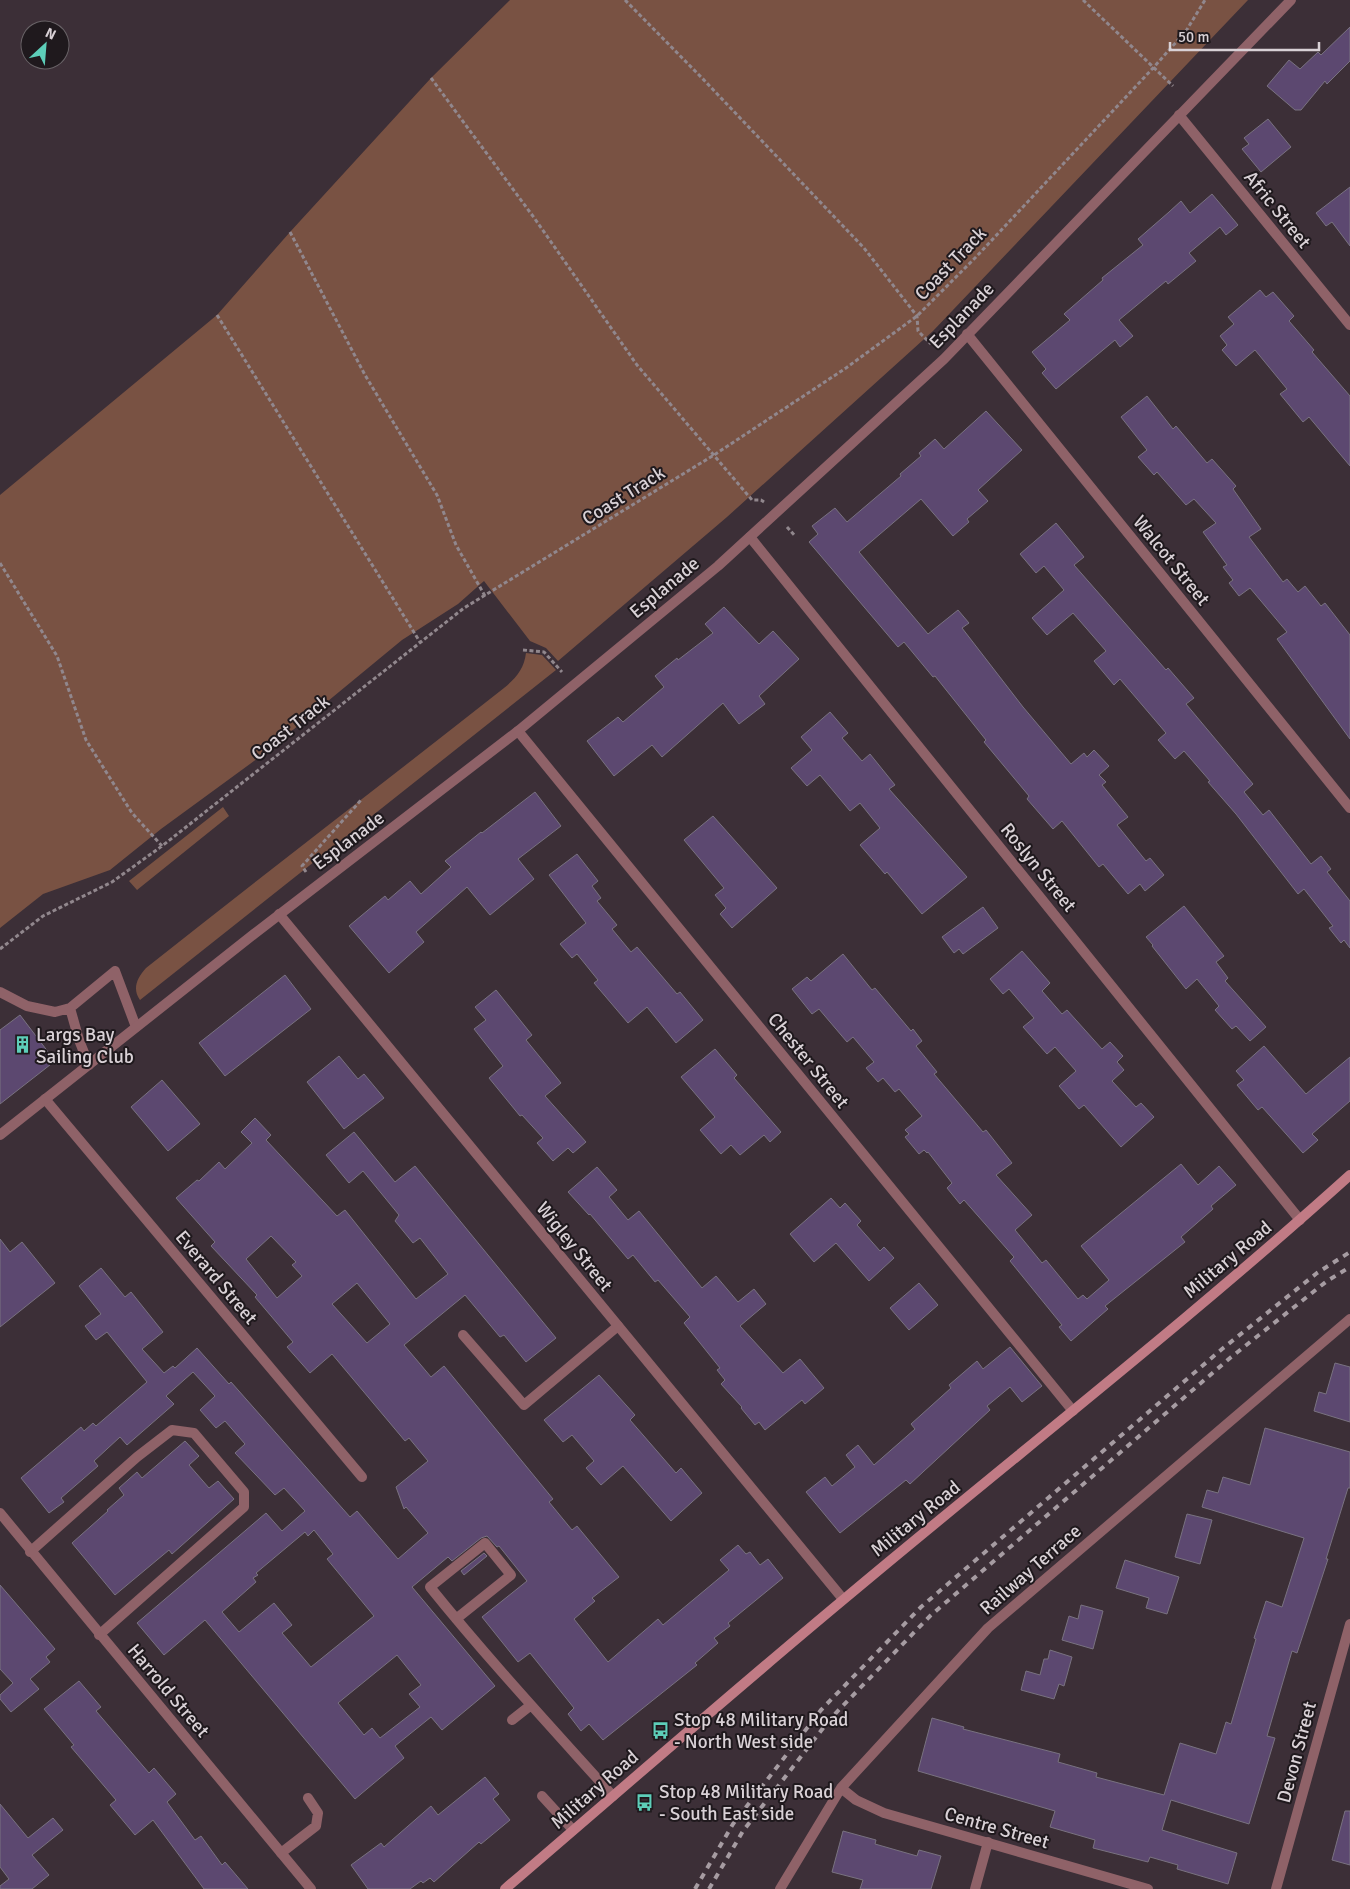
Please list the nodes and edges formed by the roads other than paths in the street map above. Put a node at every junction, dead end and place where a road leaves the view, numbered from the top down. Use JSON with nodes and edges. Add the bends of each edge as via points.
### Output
{"nodes":[{"id":1,"x":1291,"y":0,"type":"edge"},
{"id":2,"x":1180,"y":115,"type":"junction"},
{"id":3,"x":1350,"y":325,"type":"edge"},
{"id":4,"x":967,"y":334,"type":"junction"},
{"id":5,"x":750,"y":537,"type":"junction"},
{"id":6,"x":518,"y":731,"type":"junction"},
{"id":7,"x":1350,"y":808,"type":"edge"},
{"id":8,"x":280,"y":914,"type":"junction"},
{"id":9,"x":0,"y":992,"type":"edge"},
{"id":10,"x":70,"y":1008,"type":"junction"},
{"id":11,"x":136,"y":1027,"type":"junction"},
{"id":12,"x":89,"y":1065,"type":"junction"},
{"id":13,"x":45,"y":1099,"type":"junction"},
{"id":14,"x":0,"y":1135,"type":"edge"},
{"id":15,"x":1350,"y":1175,"type":"edge"},
{"id":16,"x":1300,"y":1220,"type":"junction"},
{"id":17,"x":1350,"y":1318,"type":"edge"},
{"id":18,"x":618,"y":1326,"type":"junction"},
{"id":19,"x":463,"y":1335,"type":"dead end"},
{"id":20,"x":1073,"y":1411,"type":"junction"},
{"id":21,"x":362,"y":1477,"type":"dead end"},
{"id":22,"x":0,"y":1513,"type":"edge"},
{"id":23,"x":30,"y":1552,"type":"junction"},
{"id":24,"x":843,"y":1600,"type":"junction"},
{"id":25,"x":456,"y":1619,"type":"junction"},
{"id":26,"x":1350,"y":1624,"type":"edge"},
{"id":27,"x":99,"y":1635,"type":"junction"},
{"id":28,"x":531,"y":1705,"type":"junction"},
{"id":29,"x":512,"y":1720,"type":"dead end"},
{"id":30,"x":841,"y":1788,"type":"junction"},
{"id":31,"x":542,"y":1796,"type":"dead end"},
{"id":32,"x":613,"y":1796,"type":"junction"},
{"id":33,"x":308,"y":1798,"type":"dead end"},
{"id":34,"x":573,"y":1830,"type":"junction"},
{"id":35,"x":988,"y":1842,"type":"junction"},
{"id":36,"x":281,"y":1853,"type":"junction"},
{"id":37,"x":312,"y":1889,"type":"edge"},
{"id":38,"x":504,"y":1889,"type":"edge"},
{"id":39,"x":780,"y":1889,"type":"edge"},
{"id":40,"x":975,"y":1889,"type":"edge"},
{"id":41,"x":1148,"y":1889,"type":"edge"},
{"id":42,"x":1276,"y":1889,"type":"edge"}],
"edges":[{"from":1,"to":2,"type":"street","name":"Esplanade"},
{"from":2,"to":3,"type":"street","name":"Afric Street"},
{"from":2,"to":4,"type":"street","name":"Esplanade"},
{"from":4,"to":5,"type":"street","name":"Esplanade","via":[[944,359]]},
{"from":4,"to":7,"type":"street","name":"Walcot Street"},
{"from":5,"to":6,"type":"street","name":"Esplanade"},
{"from":5,"to":16,"type":"street","name":"Roslyn Street"},
{"from":6,"to":8,"type":"street","name":"Esplanade"},
{"from":6,"to":20,"type":"street","name":"Chester Street"},
{"from":8,"to":11,"type":"street","name":"Esplanade"},
{"from":8,"to":18,"type":"street","name":"Wigley Street"},
{"from":9,"to":10,"type":"street","via":[[27,1006],[55,1012]]},
{"from":10,"to":11,"type":"street","via":[[115,971]]},
{"from":10,"to":12,"type":"street"},
{"from":11,"to":12,"type":"street","name":"Esplanade"},
{"from":12,"to":13,"type":"street","name":"Esplanade"},
{"from":13,"to":14,"type":"street","name":"Esplanade"},
{"from":13,"to":21,"type":"street","name":"Everard Street"},
{"from":15,"to":16,"type":"main road","name":"Military Road"},
{"from":16,"to":20,"type":"main road","name":"Military Road"},
{"from":17,"to":30,"type":"street","name":"Railway Terrace","via":[[988,1628]]},
{"from":18,"to":19,"type":"street","via":[[524,1405]]},
{"from":18,"to":24,"type":"street","name":"Wigley Street"},
{"from":20,"to":24,"type":"main road","name":"Military Road"},
{"from":22,"to":23,"type":"street","name":"Harrold Street"},
{"from":23,"to":27,"type":"street","name":"Harrold Street"},
{"from":23,"to":27,"type":"street","via":[[172,1430],[194,1433],[244,1492],[244,1507]]},
{"from":24,"to":32,"type":"main road","name":"Military Road"},
{"from":25,"to":25,"type":"street","via":[[430,1587],[485,1543],[511,1576]]},
{"from":25,"to":28,"type":"street"},
{"from":26,"to":42,"type":"street","name":"Devon Street"},
{"from":27,"to":36,"type":"street","name":"Harrold Street"},
{"from":28,"to":29,"type":"street"},
{"from":28,"to":32,"type":"street"},
{"from":30,"to":35,"type":"street","name":"Centre Street","via":[[856,1800],[884,1814]]},
{"from":30,"to":39,"type":"street","name":"Railway Terrace"},
{"from":31,"to":34,"type":"street"},
{"from":32,"to":34,"type":"main road","name":"Military Road"},
{"from":33,"to":36,"type":"street","via":[[318,1813],[316,1826]]},
{"from":34,"to":38,"type":"main road","name":"Military Road"},
{"from":35,"to":40,"type":"street"},
{"from":35,"to":41,"type":"street","name":"Centre Street"},
{"from":36,"to":37,"type":"street","name":"Harrold Street"}]}
